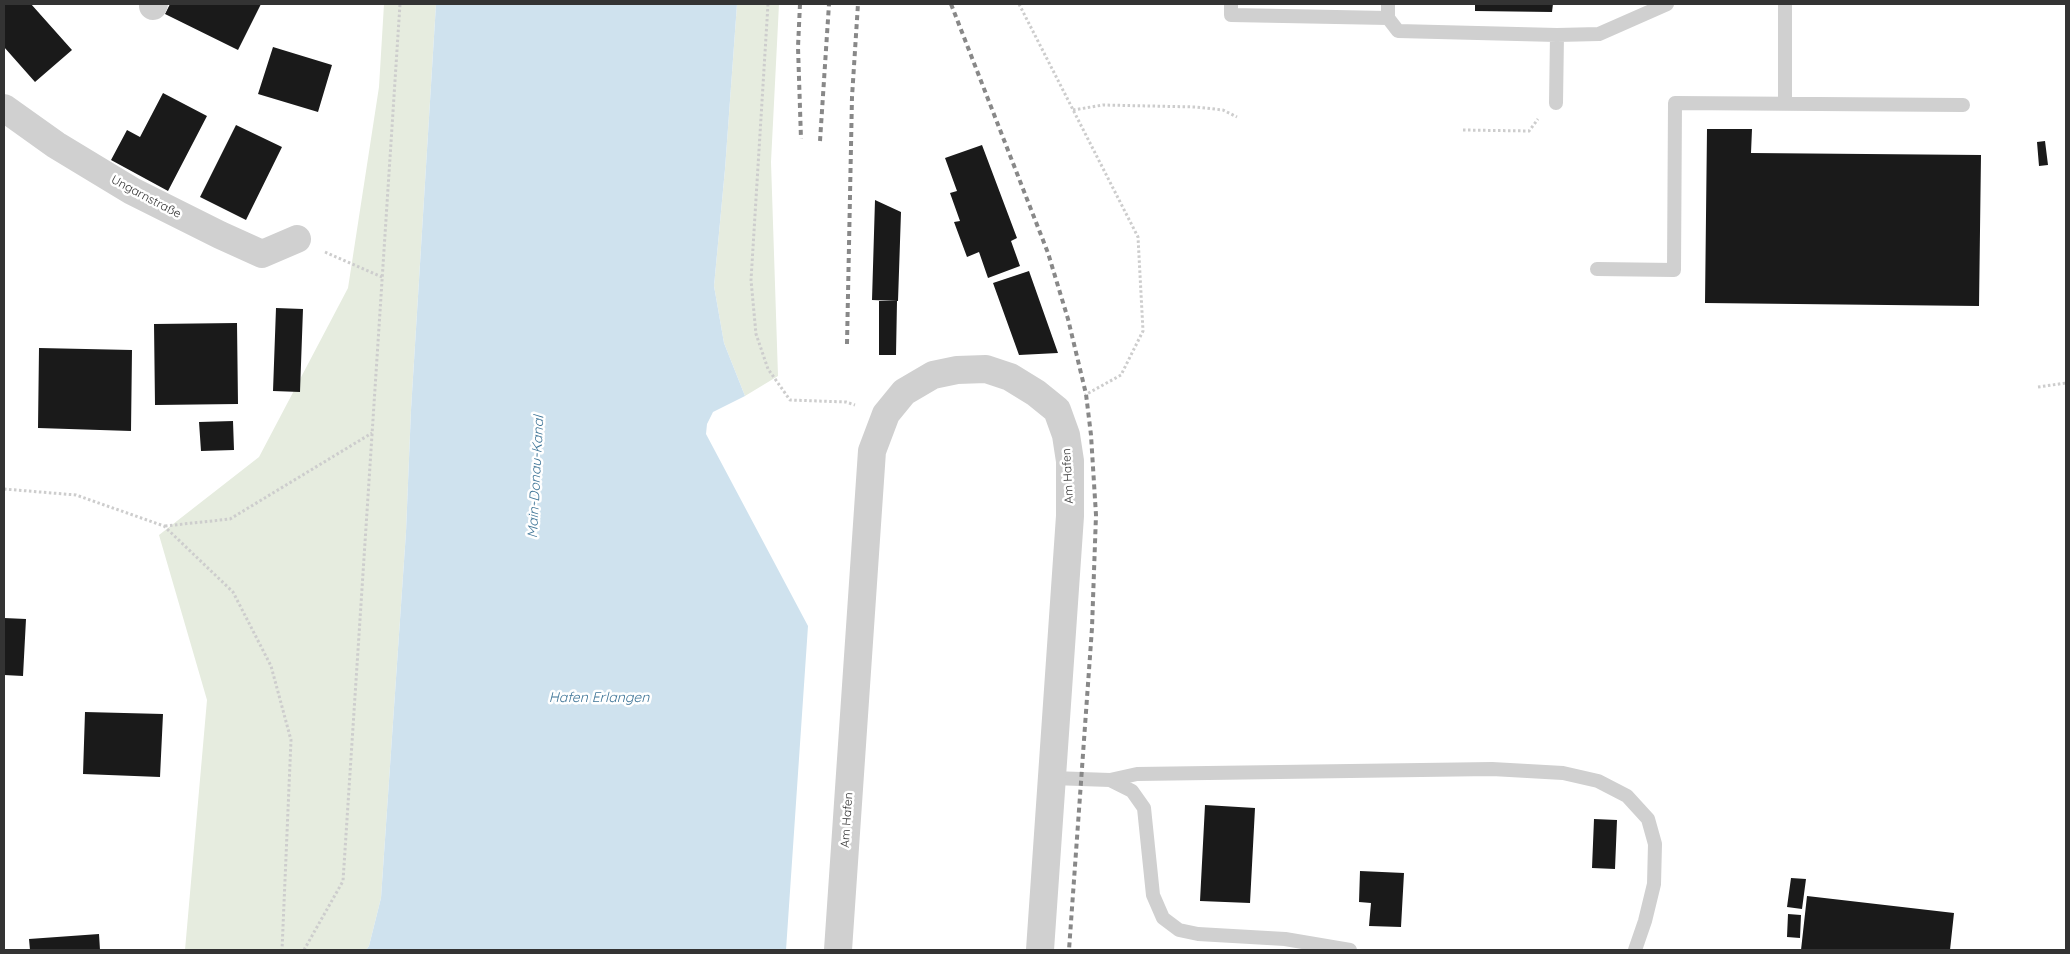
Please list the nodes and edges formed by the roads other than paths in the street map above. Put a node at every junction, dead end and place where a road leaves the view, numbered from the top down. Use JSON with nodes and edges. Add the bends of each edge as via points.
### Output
{"nodes":[{"id":1,"x":1231,"y":4,"type":"edge"},
{"id":2,"x":1388,"y":4,"type":"edge"},
{"id":3,"x":1667,"y":4,"type":"edge"},
{"id":4,"x":1785,"y":4,"type":"edge"},
{"id":5,"x":1388,"y":18,"type":"junction"},
{"id":6,"x":1557,"y":35,"type":"junction"},
{"id":7,"x":1556,"y":103,"type":"dead end"},
{"id":8,"x":1785,"y":103,"type":"junction"},
{"id":9,"x":1963,"y":105,"type":"dead end"},
{"id":10,"x":4,"y":108,"type":"edge"},
{"id":11,"x":297,"y":239,"type":"road end"},
{"id":12,"x":1597,"y":269,"type":"dead end"},
{"id":13,"x":1052,"y":778,"type":"junction"},
{"id":14,"x":1110,"y":780,"type":"junction"},
{"id":15,"x":838,"y":950,"type":"edge"},
{"id":16,"x":1040,"y":950,"type":"edge"},
{"id":17,"x":1350,"y":950,"type":"edge"},
{"id":18,"x":1635,"y":950,"type":"edge"}],
"edges":[{"from":1,"to":5,"type":"lane","via":[[1231,15]]},
{"from":2,"to":5,"type":"lane"},
{"from":3,"to":6,"type":"lane","via":[[1599,34]]},
{"from":4,"to":8,"type":"lane"},
{"from":5,"to":6,"type":"lane","via":[[1398,32]]},
{"from":6,"to":7,"type":"lane"},
{"from":8,"to":9,"type":"lane"},
{"from":8,"to":12,"type":"lane","via":[[1675,102],[1674,270]]},
{"from":10,"to":11,"type":"street","name":"Ungarnstraße","via":[[56,145],[132,191],[262,254]]},
{"from":13,"to":14,"type":"lane"},
{"from":13,"to":15,"type":"street","name":"Am Hafen","via":[[1070,507],[1070,461],[1066,435],[1057,410],[1010,377],[986,369],[933,375],[904,392],[886,414],[872,451]]},
{"from":13,"to":16,"type":"street","name":"Am Hafen"},
{"from":14,"to":17,"type":"lane","via":[[1132,791],[1144,808],[1153,894],[1163,918],[1179,930],[1285,939]]},
{"from":14,"to":18,"type":"lane","via":[[1137,774],[1492,768],[1563,773],[1598,781],[1627,796],[1648,818],[1655,844],[1654,884]]}]}
